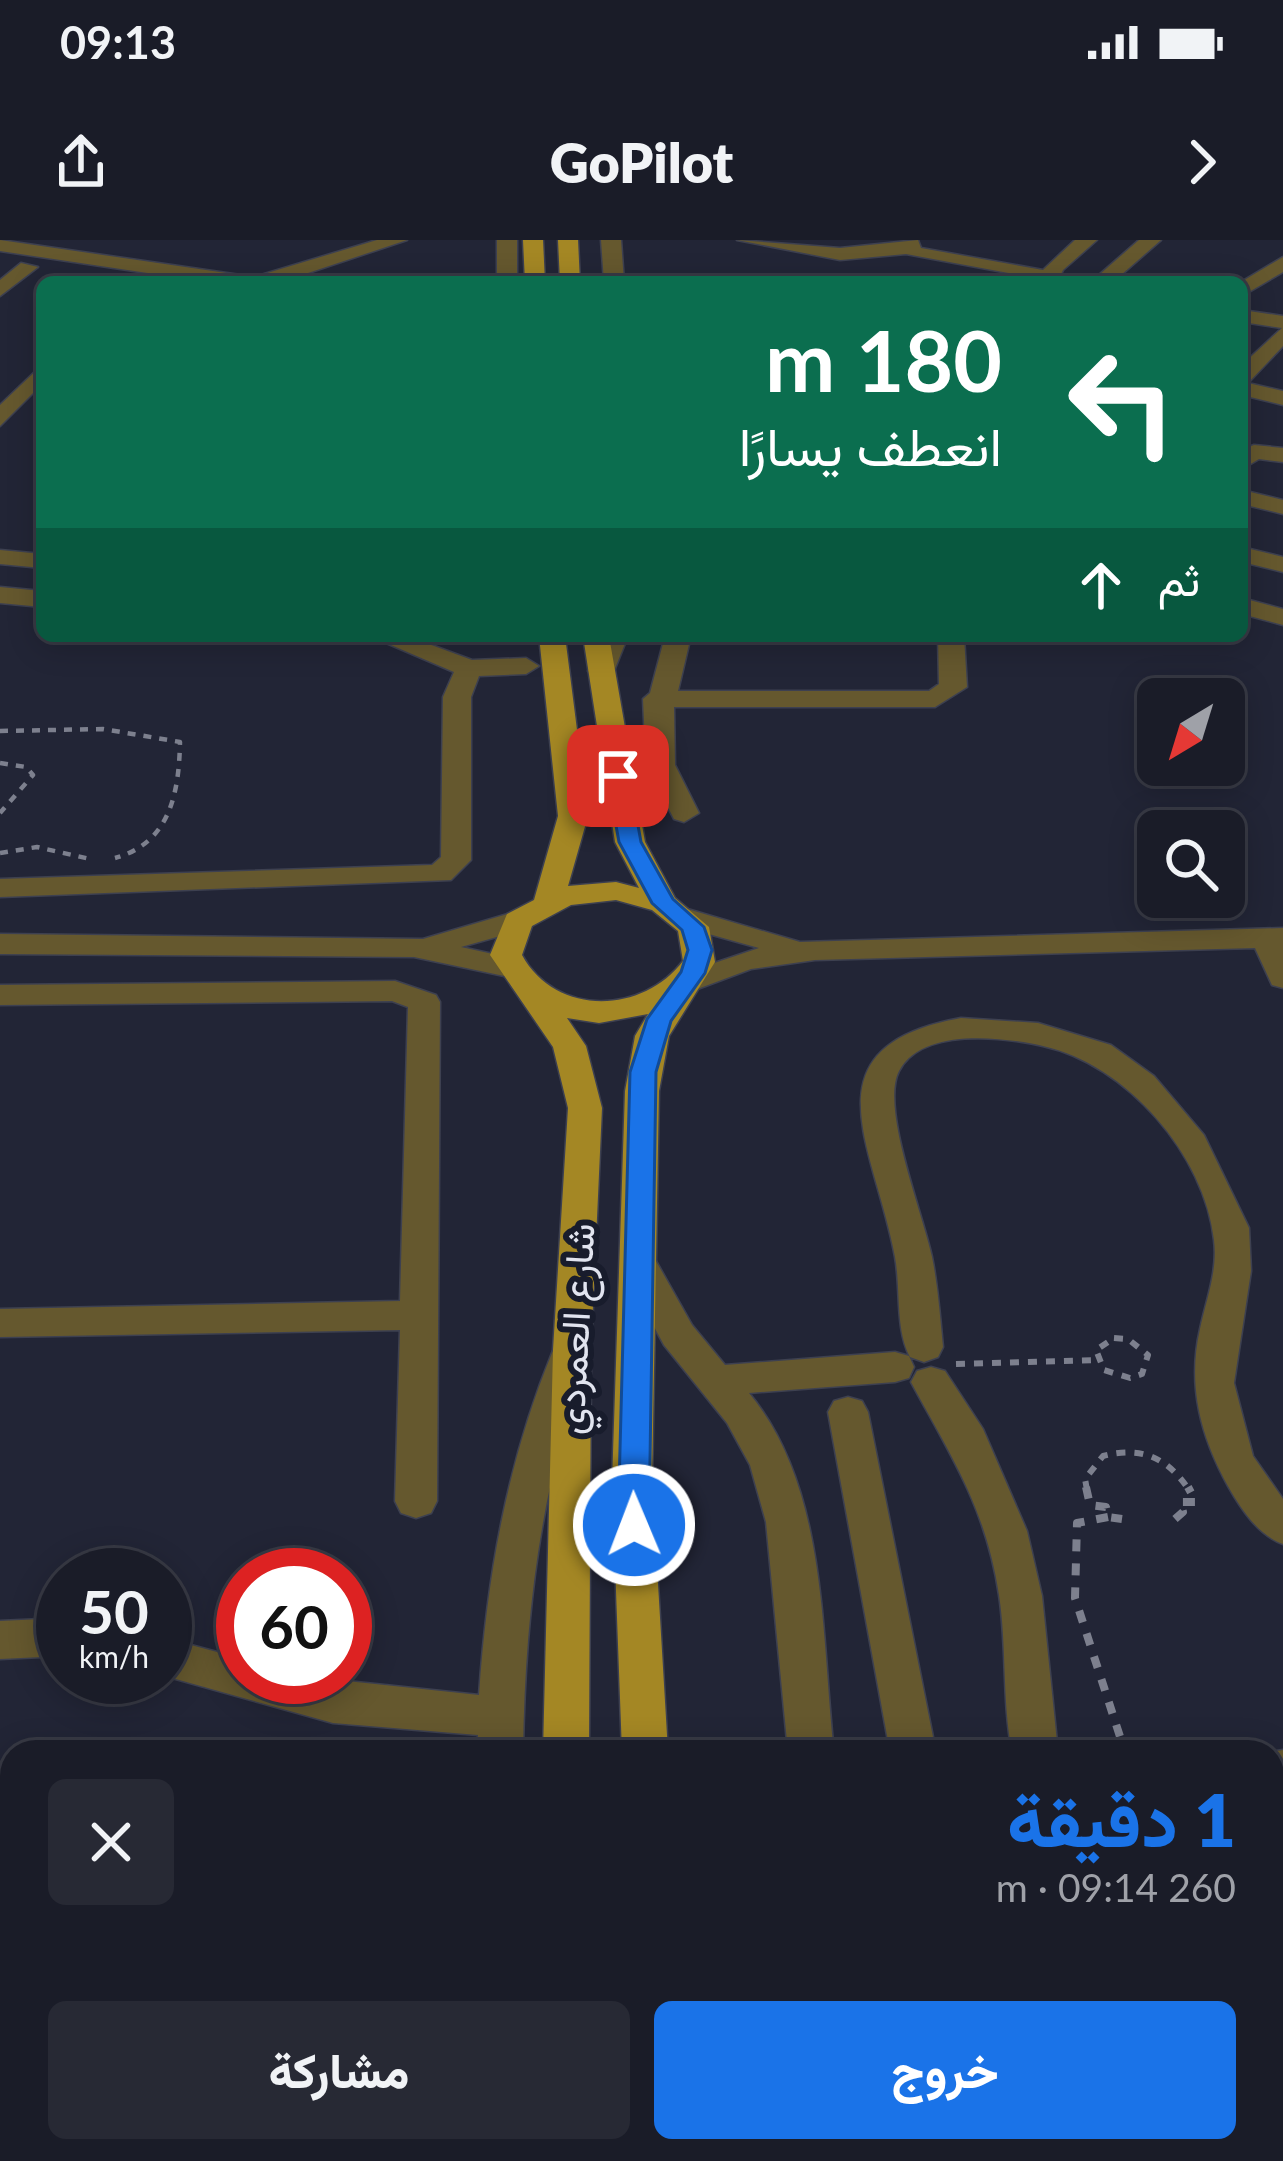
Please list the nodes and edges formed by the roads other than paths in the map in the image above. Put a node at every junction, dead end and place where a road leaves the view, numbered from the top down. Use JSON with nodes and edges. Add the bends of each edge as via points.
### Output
{"nodes":[{"id":1,"x":124,"y":240,"type":"edge"},
{"id":2,"x":397,"y":240,"type":"edge"},
{"id":3,"x":507,"y":240,"type":"edge"},
{"id":4,"x":533,"y":240,"type":"edge"},
{"id":5,"x":568,"y":240,"type":"edge"},
{"id":6,"x":611,"y":240,"type":"edge"},
{"id":7,"x":747,"y":240,"type":"edge"},
{"id":8,"x":1087,"y":240,"type":"edge"},
{"id":9,"x":1151,"y":240,"type":"edge"},
{"id":10,"x":908,"y":244,"type":"edge"},
{"id":11,"x":0,"y":245,"type":"edge"},
{"id":12,"x":98,"y":259,"type":"junction"},
{"id":13,"x":0,"y":265,"type":"edge"},
{"id":14,"x":28,"y":267,"type":"junction"},
{"id":15,"x":1281,"y":267,"type":"edge"},
{"id":16,"x":99,"y":276,"type":"edge"},
{"id":17,"x":209,"y":276,"type":"edge"},
{"id":18,"x":280,"y":276,"type":"edge"},
{"id":19,"x":507,"y":276,"type":"edge"},
{"id":20,"x":535,"y":276,"type":"edge"},
{"id":21,"x":570,"y":276,"type":"edge"},
{"id":22,"x":614,"y":276,"type":"edge"},
{"id":23,"x":1035,"y":276,"type":"edge"},
{"id":24,"x":1050,"y":276,"type":"edge"},
{"id":25,"x":1108,"y":276,"type":"edge"},
{"id":26,"x":1248,"y":286,"type":"edge"},
{"id":27,"x":0,"y":290,"type":"edge"},
{"id":28,"x":1248,"y":317,"type":"edge"},
{"id":29,"x":1283,"y":322,"type":"edge"},
{"id":30,"x":1283,"y":334,"type":"edge"},
{"id":31,"x":1248,"y":372,"type":"edge"},
{"id":32,"x":36,"y":378,"type":"edge"},
{"id":33,"x":1248,"y":389,"type":"edge"},
{"id":34,"x":1283,"y":398,"type":"edge"},
{"id":35,"x":0,"y":419,"type":"edge"},
{"id":36,"x":1248,"y":498,"type":"edge"},
{"id":37,"x":1283,"y":507,"type":"edge"},
{"id":38,"x":1248,"y":556,"type":"edge"},
{"id":39,"x":0,"y":557,"type":"edge"},
{"id":40,"x":36,"y":560,"type":"edge"},
{"id":41,"x":1283,"y":565,"type":"edge"},
{"id":42,"x":0,"y":595,"type":"edge"},
{"id":43,"x":36,"y":598,"type":"edge"},
{"id":44,"x":1248,"y":608,"type":"edge"},
{"id":45,"x":1283,"y":617,"type":"edge"},
{"id":46,"x":399,"y":642,"type":"edge"},
{"id":47,"x":513,"y":642,"type":"edge"},
{"id":48,"x":553,"y":642,"type":"edge"},
{"id":49,"x":597,"y":642,"type":"edge"},
{"id":50,"x":613,"y":642,"type":"edge"},
{"id":51,"x":676,"y":642,"type":"edge"},
{"id":52,"x":951,"y":642,"type":"edge"},
{"id":53,"x":526,"y":666,"type":"junction"},
{"id":54,"x":469,"y":668,"type":"junction"},
{"id":55,"x":601,"y":670,"type":"junction"},
{"id":56,"x":561,"y":692,"type":"junction"},
{"id":57,"x":657,"y":699,"type":"junction"},
{"id":58,"x":684,"y":813,"type":"dead end"},
{"id":59,"x":0,"y":888,"type":"edge"},
{"id":60,"x":549,"y":901,"type":"junction"},
{"id":61,"x":674,"y":910,"type":"junction"},
{"id":62,"x":518,"y":921,"type":"junction"},
{"id":63,"x":1275,"y":938,"type":"edge"},
{"id":64,"x":0,"y":944,"type":"edge"},
{"id":65,"x":414,"y":947,"type":"junction"},
{"id":66,"x":814,"y":950,"type":"junction"},
{"id":67,"x":1283,"y":978,"type":"edge"},
{"id":68,"x":520,"y":980,"type":"junction"},
{"id":69,"x":682,"y":986,"type":"junction"},
{"id":70,"x":0,"y":995,"type":"edge"},
{"id":71,"x":639,"y":1264,"type":"junction"},
{"id":72,"x":420,"y":1315,"type":"junction"},
{"id":73,"x":0,"y":1323,"type":"edge"},
{"id":74,"x":572,"y":1350,"type":"junction"},
{"id":75,"x":924,"y":1365,"type":"junction"},
{"id":76,"x":715,"y":1381,"type":"junction"},
{"id":77,"x":848,"y":1412,"type":"dead end"},
{"id":78,"x":416,"y":1501,"type":"dead end"},
{"id":79,"x":1283,"y":1527,"type":"edge"},
{"id":80,"x":36,"y":1638,"type":"edge"},
{"id":81,"x":0,"y":1640,"type":"edge"},
{"id":82,"x":192,"y":1664,"type":"edge"},
{"id":83,"x":500,"y":1734,"type":"edge"},
{"id":84,"x":566,"y":1740,"type":"edge"},
{"id":85,"x":644,"y":1740,"type":"edge"},
{"id":86,"x":810,"y":1740,"type":"edge"},
{"id":87,"x":911,"y":1740,"type":"edge"},
{"id":88,"x":1034,"y":1740,"type":"edge"}],
"edges":[{"from":1,"to":12,"type":"street"},
{"from":2,"to":18,"type":"street"},
{"from":3,"to":19,"type":"street"},
{"from":4,"to":20,"type":"main road"},
{"from":5,"to":21,"type":"main road"},
{"from":6,"to":22,"type":"street"},
{"from":7,"to":10,"type":"street","via":[[840,254]]},
{"from":8,"to":24,"type":"street"},
{"from":9,"to":25,"type":"street"},
{"from":10,"to":23,"type":"street"},
{"from":11,"to":12,"type":"street"},
{"from":12,"to":17,"type":"street"},
{"from":13,"to":14,"type":"street"},
{"from":14,"to":16,"type":"street"},
{"from":14,"to":27,"type":"street"},
{"from":15,"to":26,"type":"street"},
{"from":28,"to":29,"type":"street"},
{"from":30,"to":31,"type":"street"},
{"from":32,"to":35,"type":"street"},
{"from":33,"to":34,"type":"street"},
{"from":36,"to":37,"type":"street"},
{"from":38,"to":41,"type":"street"},
{"from":39,"to":40,"type":"street"},
{"from":42,"to":43,"type":"street"},
{"from":44,"to":45,"type":"street"},
{"from":46,"to":54,"type":"street"},
{"from":47,"to":53,"type":"street"},
{"from":48,"to":56,"type":"main road"},
{"from":49,"to":55,"type":"main road"},
{"from":50,"to":55,"type":"street"},
{"from":51,"to":57,"type":"street"},
{"from":52,"to":57,"type":"street","via":[[953,687],[935,699]]},
{"from":53,"to":54,"type":"street"},
{"from":53,"to":56,"type":"street"},
{"from":54,"to":59,"type":"street","via":[[458,697],[456,860],[440,874]]},
{"from":55,"to":61,"type":"main road","via":[[630,842]]},
{"from":56,"to":60,"type":"main road","via":[[573,816]]},
{"from":57,"to":58,"type":"street","via":[[656,757]]},
{"from":60,"to":61,"type":"main road","via":[[616,891]]},
{"from":60,"to":62,"type":"main road"},
{"from":61,"to":66,"type":"street"},
{"from":61,"to":69,"type":"main road","via":[[700,950]]},
{"from":62,"to":65,"type":"street"},
{"from":62,"to":68,"type":"main road","via":[[507,944]]},
{"from":63,"to":66,"type":"street"},
{"from":63,"to":67,"type":"street"},
{"from":64,"to":65,"type":"street"},
{"from":65,"to":68,"type":"street"},
{"from":66,"to":69,"type":"street","via":[[746,960]]},
{"from":68,"to":69,"type":"main road","via":[[566,1007],[607,1011],[648,1004]]},
{"from":68,"to":74,"type":"main road","name":"شارع العمردي","via":[[568,1046],[585,1108]]},
{"from":69,"to":71,"type":"main road","name":"شارع العمردي","via":[[659,1019],[643,1072]]},
{"from":70,"to":72,"type":"street","via":[[418,997],[427,1007]]},
{"from":71,"to":76,"type":"street"},
{"from":71,"to":85,"type":"main road","name":"شارع العمردي","via":[[632,1483]]},
{"from":72,"to":73,"type":"street"},
{"from":72,"to":78,"type":"street"},
{"from":74,"to":83,"type":"street","via":[[537,1449],[509,1616]]},
{"from":74,"to":84,"type":"main road","name":"شارع العمردي"},
{"from":75,"to":76,"type":"street"},
{"from":75,"to":79,"type":"street","via":[[914,1259],[874,1087],[885,1060],[924,1036],[965,1029],[1041,1034],[1100,1053],[1183,1127],[1228,1216],[1234,1272],[1212,1366],[1214,1403],[1245,1479]]},
{"from":75,"to":88,"type":"street","via":[[980,1454],[1005,1516]]},
{"from":76,"to":86,"type":"street","via":[[757,1437],[780,1493]]},
{"from":77,"to":87,"type":"street"},
{"from":80,"to":81,"type":"street"},
{"from":82,"to":83,"type":"street","via":[[333,1703]]}]}
